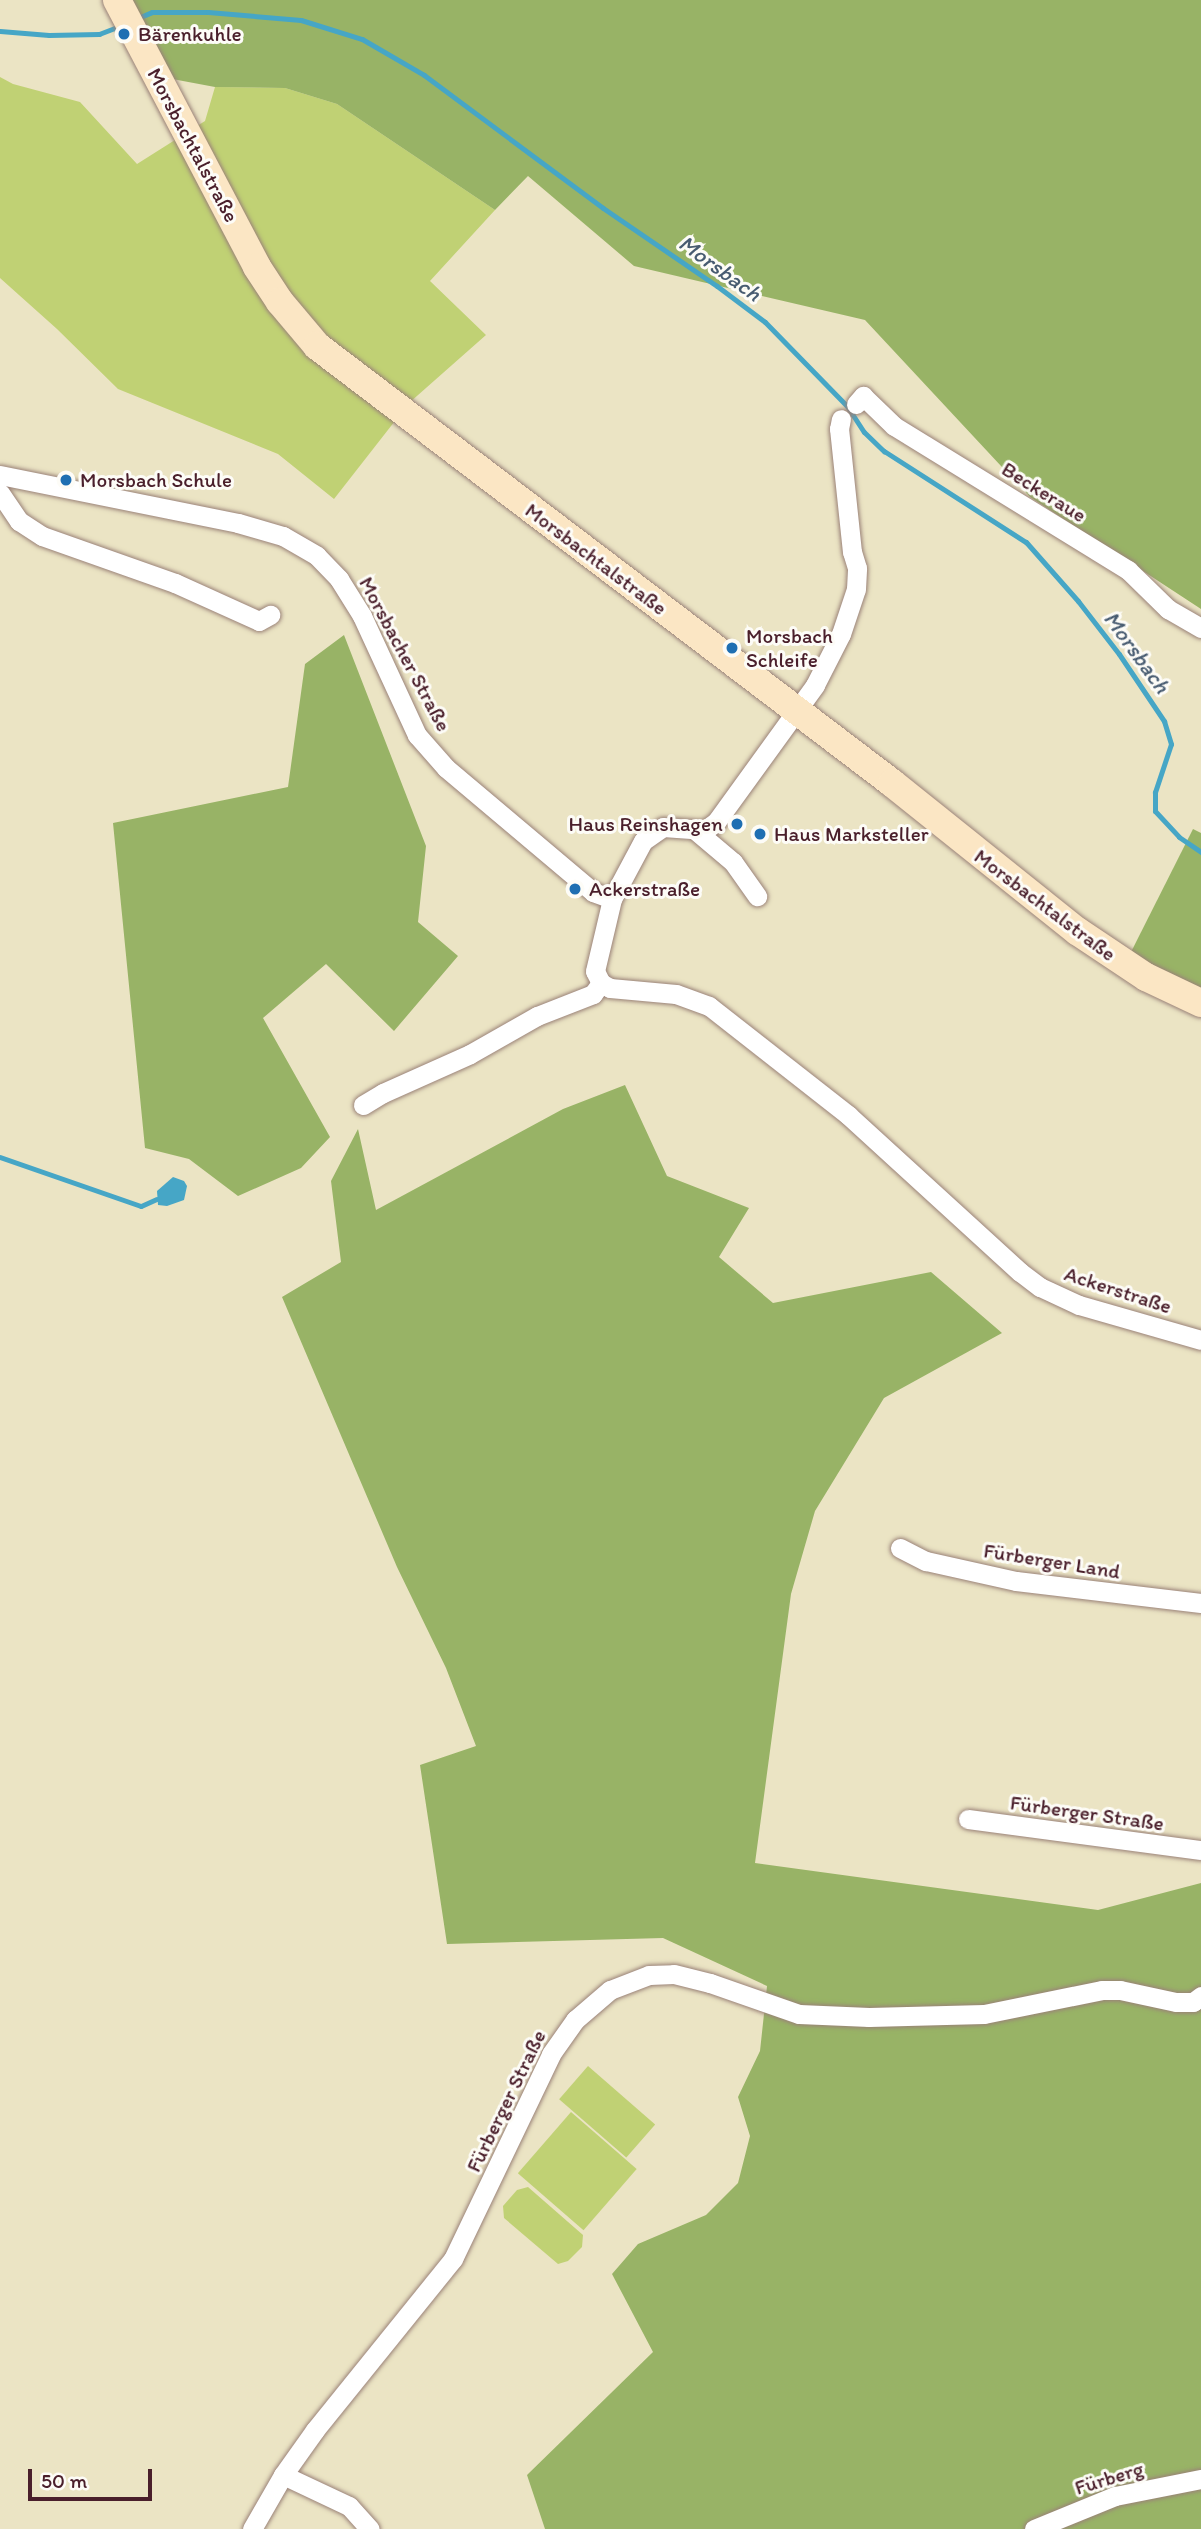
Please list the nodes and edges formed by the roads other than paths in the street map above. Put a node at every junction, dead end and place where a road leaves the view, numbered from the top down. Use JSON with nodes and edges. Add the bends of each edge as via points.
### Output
{"nodes":[{"id":1,"x":117,"y":0,"type":"edge"},
{"id":2,"x":860,"y":400,"type":"dead end"},
{"id":3,"x":841,"y":419,"type":"dead end"},
{"id":4,"x":0,"y":475,"type":"edge"},
{"id":5,"x":0,"y":493,"type":"edge"},
{"id":6,"x":270,"y":615,"type":"dead end"},
{"id":7,"x":1201,"y":628,"type":"edge"},
{"id":8,"x":795,"y":711,"type":"junction"},
{"id":9,"x":695,"y":830,"type":"junction"},
{"id":10,"x":758,"y":896,"type":"dead end"},
{"id":11,"x":612,"y":899,"type":"junction"},
{"id":12,"x":601,"y":983,"type":"junction"},
{"id":13,"x":1201,"y":1003,"type":"edge"},
{"id":14,"x":363,"y":1105,"type":"dead end"},
{"id":15,"x":1201,"y":1340,"type":"edge"},
{"id":16,"x":900,"y":1548,"type":"dead end"},
{"id":17,"x":1201,"y":1603,"type":"edge"},
{"id":18,"x":968,"y":1819,"type":"dead end"},
{"id":19,"x":1201,"y":1850,"type":"edge"},
{"id":20,"x":1201,"y":1996,"type":"edge"},
{"id":21,"x":283,"y":2475,"type":"junction"},
{"id":22,"x":1201,"y":2479,"type":"edge"},
{"id":23,"x":252,"y":2529,"type":"edge"},
{"id":24,"x":370,"y":2529,"type":"edge"},
{"id":25,"x":1034,"y":2529,"type":"edge"}],
"edges":[{"from":1,"to":8,"type":"main road","name":"Morsbachtalstraße","via":[[257,267],[317,346]]},
{"from":2,"to":7,"type":"street","name":"Beckeraue","via":[[894,426],[1128,570],[1168,608]]},
{"from":3,"to":8,"type":"street","via":[[856,589],[829,661]]},
{"from":4,"to":11,"type":"street","name":"Morsbacher Straße","via":[[238,523],[283,536],[317,556],[339,579],[362,616],[417,735],[446,768],[593,892]]},
{"from":5,"to":6,"type":"street","via":[[19,521],[41,536],[175,583],[259,621]]},
{"from":8,"to":9,"type":"street","via":[[716,822],[705,830]]},
{"from":8,"to":13,"type":"main road","name":"Morsbachtalstraße","via":[[1088,939],[1146,976]]},
{"from":9,"to":10,"type":"street","via":[[733,862]]},
{"from":9,"to":11,"type":"street","via":[[672,826],[647,836]]},
{"from":11,"to":12,"type":"street","via":[[595,971]]},
{"from":12,"to":14,"type":"street","via":[[593,994],[537,1016]]},
{"from":12,"to":15,"type":"street","name":"Ackerstraße","via":[[610,988],[676,994],[709,1006],[848,1115],[1040,1287],[1079,1305]]},
{"from":16,"to":17,"type":"street","name":"Fürberger Land","via":[[926,1561],[1016,1581]]},
{"from":18,"to":19,"type":"street","name":"Fürberger Straße"},
{"from":20,"to":21,"type":"street","name":"Fürberger Straße","via":[[1193,2002],[1177,2002],[1102,1990],[984,2014],[869,2017],[799,2014],[674,1974],[649,1975],[610,1990],[585,2009],[551,2054],[453,2259]]},
{"from":21,"to":23,"type":"street","name":"Fürberger Straße"},
{"from":21,"to":24,"type":"street","via":[[349,2506]]},
{"from":22,"to":25,"type":"street","name":"Fürberg","via":[[1115,2496]]}]}
